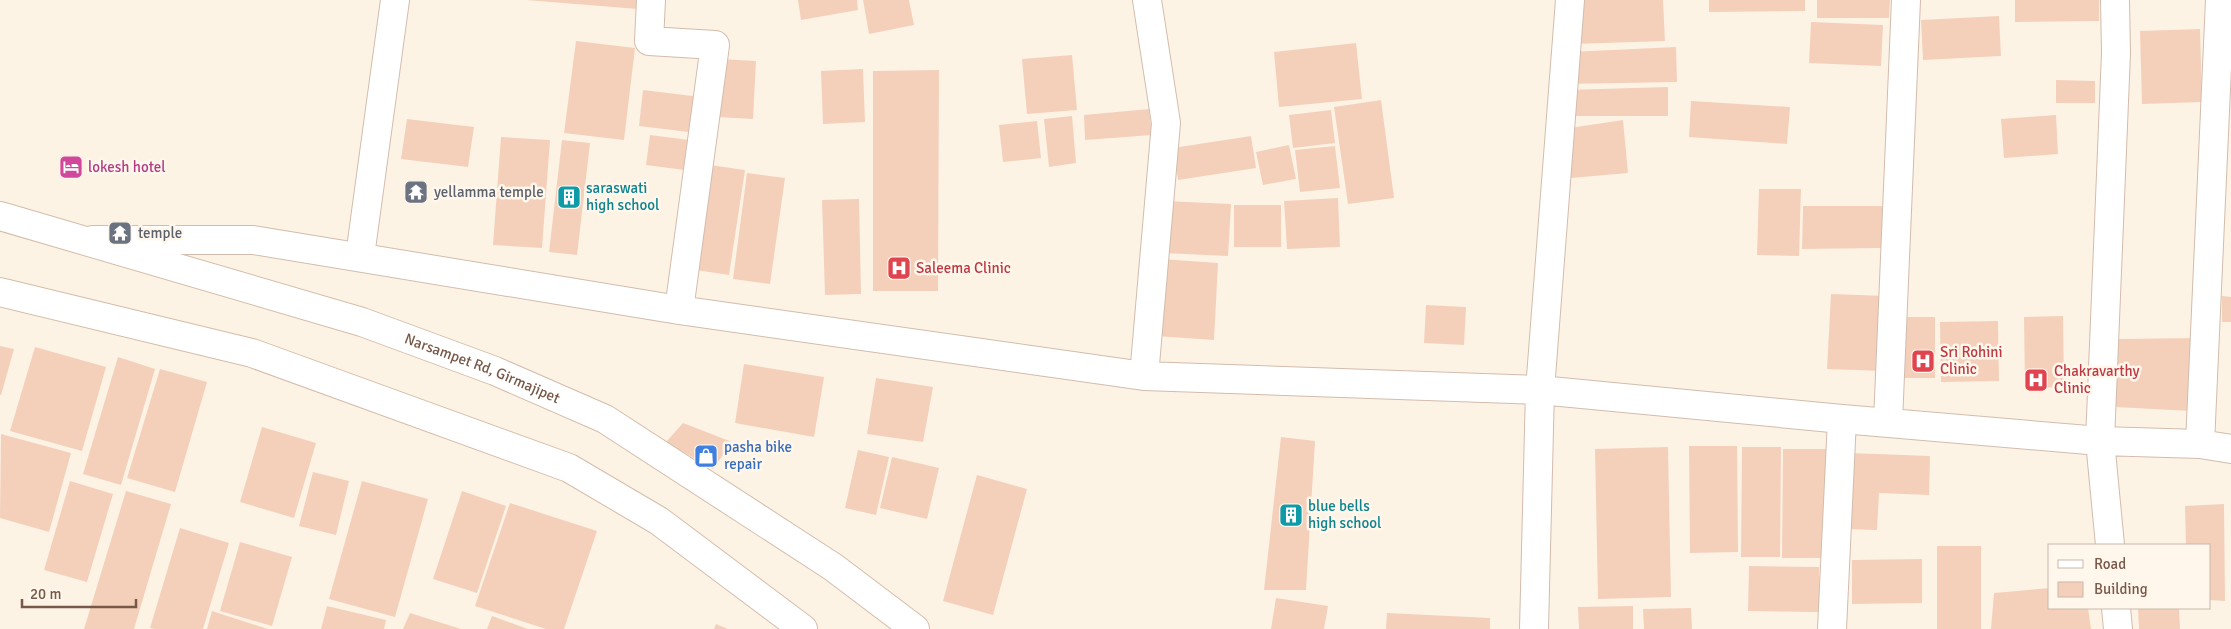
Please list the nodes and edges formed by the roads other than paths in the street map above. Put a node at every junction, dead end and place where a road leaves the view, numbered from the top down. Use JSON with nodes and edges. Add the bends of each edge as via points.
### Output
{"nodes":[{"id":1,"x":395,"y":0,"type":"edge"},
{"id":2,"x":651,"y":0,"type":"edge"},
{"id":3,"x":1147,"y":0,"type":"edge"},
{"id":4,"x":1570,"y":0,"type":"edge"},
{"id":5,"x":1906,"y":0,"type":"edge"},
{"id":6,"x":2116,"y":0,"type":"edge"},
{"id":7,"x":2220,"y":0,"type":"edge"},
{"id":8,"x":0,"y":216,"type":"edge"},
{"id":9,"x":78,"y":240,"type":"junction"},
{"id":10,"x":360,"y":256,"type":"junction"},
{"id":11,"x":0,"y":292,"type":"edge"},
{"id":12,"x":679,"y":310,"type":"junction"},
{"id":13,"x":1144,"y":376,"type":"junction"},
{"id":14,"x":1540,"y":390,"type":"junction"},
{"id":15,"x":1842,"y":419,"type":"junction"},
{"id":16,"x":1888,"y":422,"type":"junction"},
{"id":17,"x":2100,"y":440,"type":"junction"},
{"id":18,"x":2200,"y":444,"type":"junction"},
{"id":19,"x":2231,"y":449,"type":"edge"},
{"id":20,"x":2110,"y":544,"type":"edge"},
{"id":21,"x":2116,"y":609,"type":"edge"},
{"id":22,"x":803,"y":629,"type":"edge"},
{"id":23,"x":915,"y":629,"type":"edge"},
{"id":24,"x":1534,"y":629,"type":"edge"},
{"id":25,"x":1832,"y":629,"type":"edge"},
{"id":26,"x":2118,"y":629,"type":"edge"}],
"edges":[{"from":1,"to":10,"type":"street"},
{"from":2,"to":12,"type":"street","via":[[649,41],[715,45]]},
{"from":3,"to":13,"type":"street","via":[[1166,123]]},
{"from":4,"to":14,"type":"street"},
{"from":5,"to":16,"type":"street"},
{"from":6,"to":17,"type":"street"},
{"from":7,"to":18,"type":"street"},
{"from":8,"to":9,"type":"street","name":"Narsampet Rd, Girmajipet"},
{"from":9,"to":10,"type":"street","via":[[253,240]]},
{"from":9,"to":23,"type":"street","name":"Narsampet Rd, Girmajipet","via":[[362,322],[494,371],[605,419],[833,567]]},
{"from":10,"to":12,"type":"street"},
{"from":11,"to":22,"type":"street","via":[[252,352],[569,468],[659,521]]},
{"from":12,"to":13,"type":"street"},
{"from":13,"to":14,"type":"street"},
{"from":14,"to":15,"type":"street"},
{"from":14,"to":24,"type":"street"},
{"from":15,"to":16,"type":"street"},
{"from":15,"to":25,"type":"street"},
{"from":16,"to":17,"type":"street"},
{"from":17,"to":18,"type":"street"},
{"from":17,"to":20,"type":"street"},
{"from":18,"to":19,"type":"street"},
{"from":21,"to":26,"type":"street"}]}
